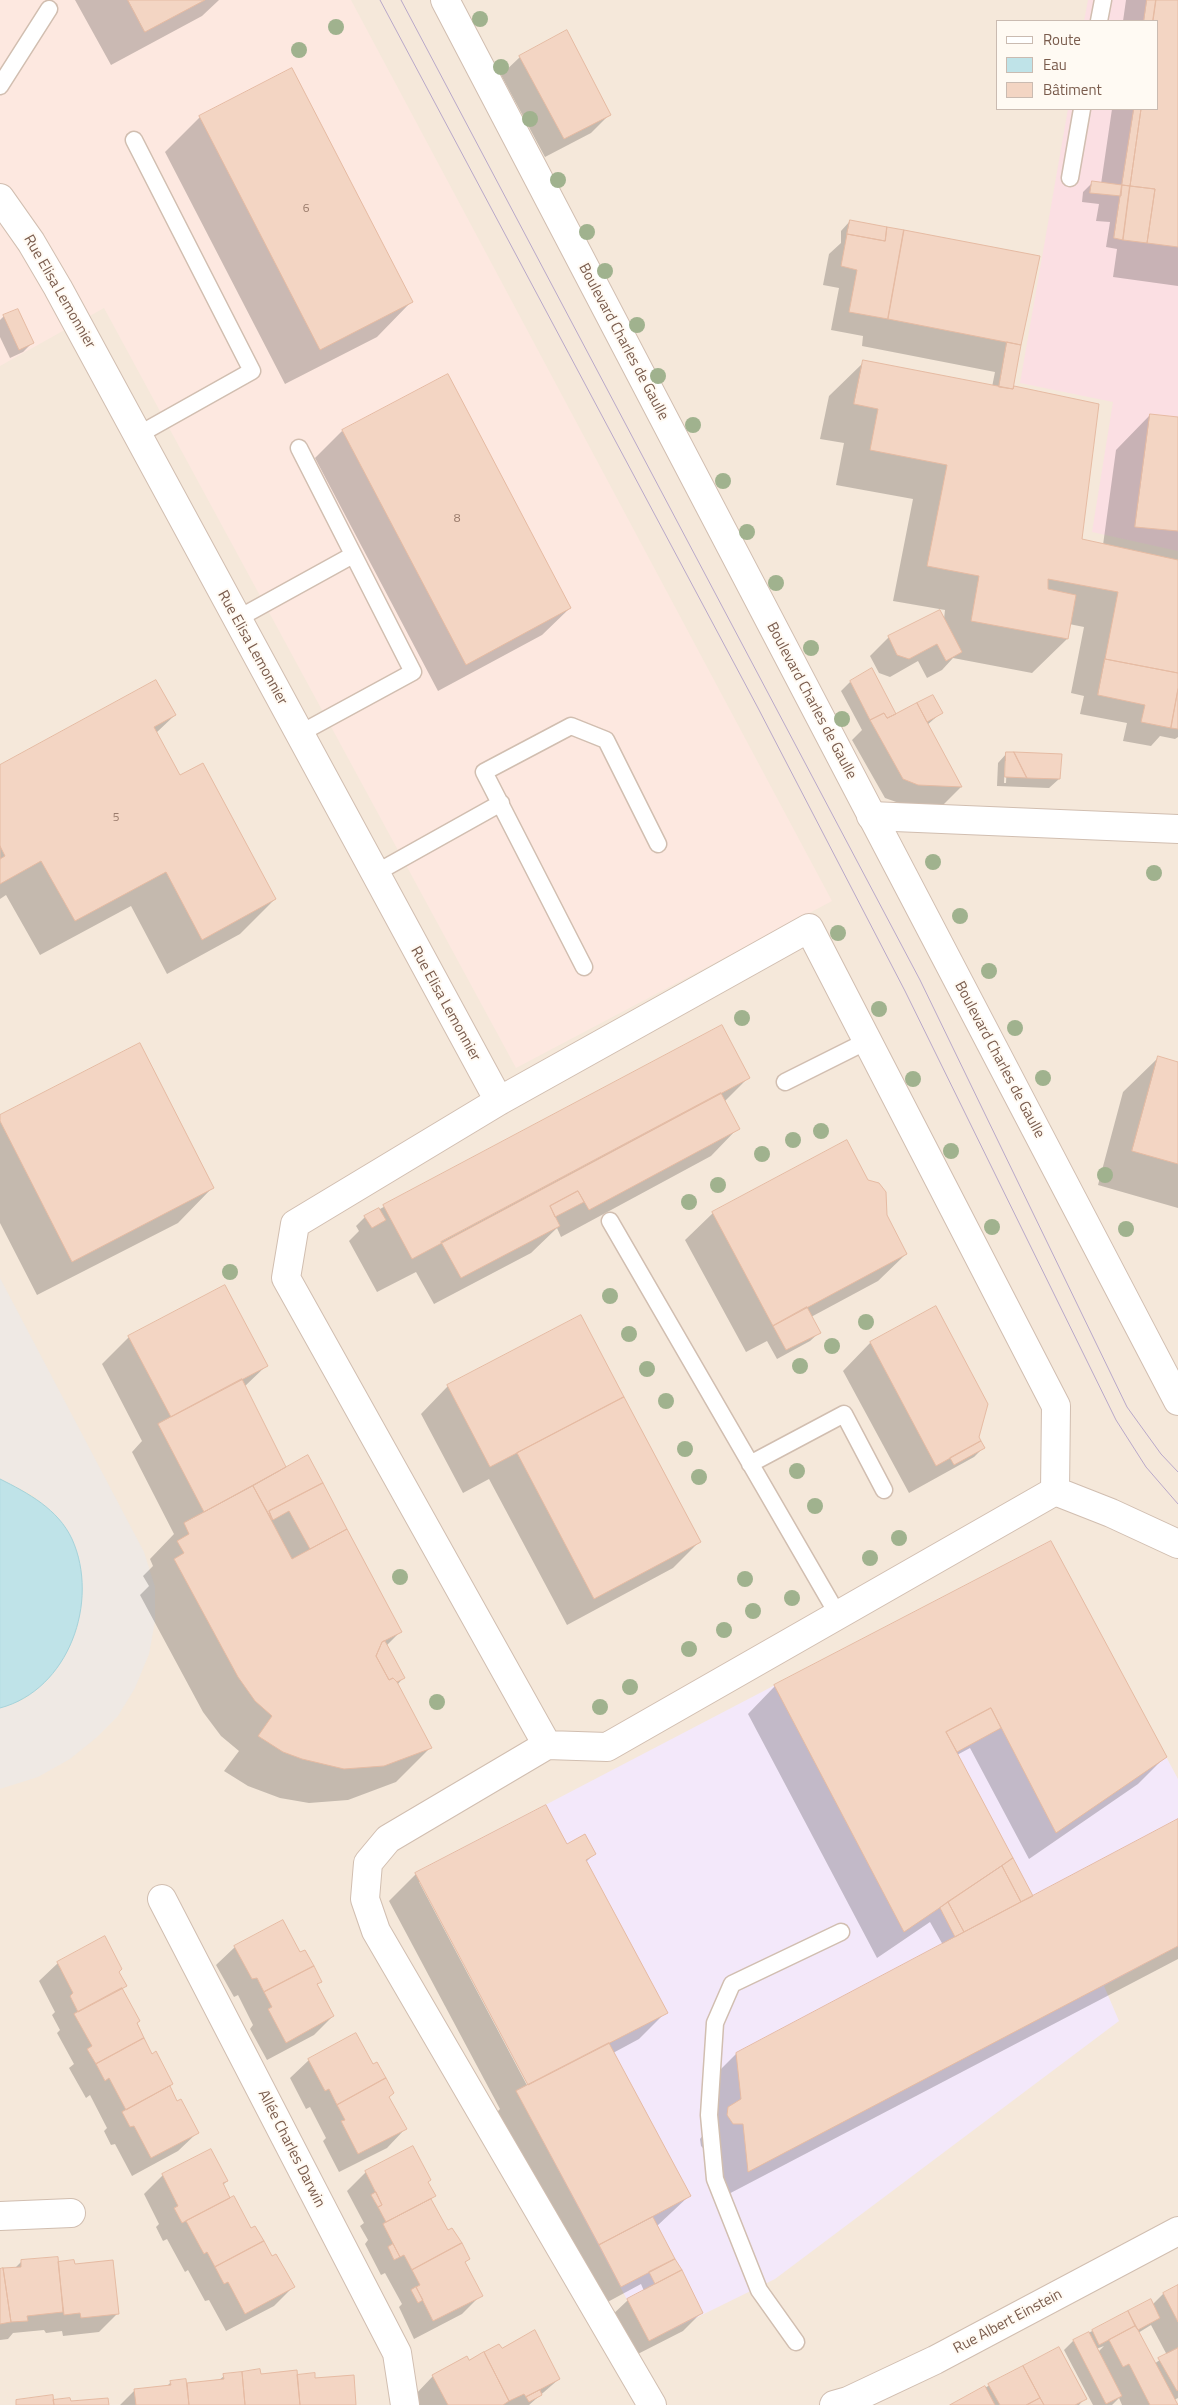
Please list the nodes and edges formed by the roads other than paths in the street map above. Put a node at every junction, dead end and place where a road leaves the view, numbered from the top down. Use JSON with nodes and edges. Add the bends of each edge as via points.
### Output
{"nodes":[{"id":1,"x":445,"y":0,"type":"edge"},
{"id":2,"x":1103,"y":0,"type":"edge"},
{"id":3,"x":49,"y":9,"type":"dead end"},
{"id":4,"x":1099,"y":20,"type":"edge"},
{"id":5,"x":0,"y":86,"type":"edge"},
{"id":6,"x":1082,"y":110,"type":"edge"},
{"id":7,"x":134,"y":140,"type":"dead end"},
{"id":8,"x":1070,"y":178,"type":"dead end"},
{"id":9,"x":4,"y":212,"type":"edge"},
{"id":10,"x":138,"y":435,"type":"junction"},
{"id":11,"x":299,"y":448,"type":"dead end"},
{"id":12,"x":353,"y":555,"type":"junction"},
{"id":13,"x":237,"y":619,"type":"junction"},
{"id":14,"x":299,"y":734,"type":"junction"},
{"id":15,"x":501,"y":804,"type":"junction"},
{"id":16,"x":871,"y":816,"type":"junction"},
{"id":17,"x":1178,"y":829,"type":"edge"},
{"id":18,"x":658,"y":844,"type":"dead end"},
{"id":19,"x":374,"y":874,"type":"junction"},
{"id":20,"x":584,"y":967,"type":"dead end"},
{"id":21,"x":867,"y":1041,"type":"junction"},
{"id":22,"x":785,"y":1082,"type":"dead end"},
{"id":23,"x":499,"y":1101,"type":"junction"},
{"id":24,"x":610,"y":1221,"type":"dead end"},
{"id":25,"x":1178,"y":1401,"type":"edge"},
{"id":26,"x":750,"y":1464,"type":"junction"},
{"id":27,"x":884,"y":1490,"type":"dead end"},
{"id":28,"x":1055,"y":1491,"type":"junction"},
{"id":29,"x":1178,"y":1544,"type":"edge"},
{"id":30,"x":838,"y":1615,"type":"junction"},
{"id":31,"x":547,"y":1745,"type":"junction"},
{"id":32,"x":162,"y":1899,"type":"dead end"},
{"id":33,"x":841,"y":1932,"type":"dead end"},
{"id":34,"x":71,"y":2214,"type":"dead end"},
{"id":35,"x":0,"y":2216,"type":"edge"},
{"id":36,"x":1178,"y":2231,"type":"edge"},
{"id":37,"x":796,"y":2342,"type":"dead end"},
{"id":38,"x":405,"y":2405,"type":"edge"},
{"id":39,"x":652,"y":2405,"type":"edge"},
{"id":40,"x":834,"y":2405,"type":"edge"}],
"edges":[{"from":1,"to":16,"type":"street","name":"Boulevard Charles de Gaulle"},
{"from":2,"to":4,"type":"lane"},
{"from":3,"to":5,"type":"lane"},
{"from":6,"to":8,"type":"lane"},
{"from":7,"to":10,"type":"lane","via":[[252,371]]},
{"from":9,"to":10,"type":"street","name":"Rue Elisa Lemonnier","via":[[58,288]]},
{"from":10,"to":13,"type":"street","name":"Rue Elisa Lemonnier"},
{"from":11,"to":12,"type":"lane"},
{"from":12,"to":13,"type":"lane"},
{"from":12,"to":14,"type":"lane","via":[[413,672]]},
{"from":13,"to":14,"type":"street","name":"Rue Elisa Lemonnier"},
{"from":14,"to":19,"type":"street","name":"Rue Elisa Lemonnier"},
{"from":15,"to":18,"type":"lane","via":[[484,772],[571,726],[606,740]]},
{"from":15,"to":19,"type":"lane"},
{"from":15,"to":20,"type":"lane"},
{"from":16,"to":17,"type":"street"},
{"from":16,"to":25,"type":"street","name":"Boulevard Charles de Gaulle"},
{"from":19,"to":23,"type":"street","name":"Rue Elisa Lemonnier"},
{"from":21,"to":22,"type":"lane"},
{"from":21,"to":23,"type":"street","via":[[809,928]]},
{"from":21,"to":28,"type":"street","via":[[1056,1406]]},
{"from":23,"to":31,"type":"street","via":[[295,1224],[286,1278]]},
{"from":24,"to":26,"type":"lane"},
{"from":26,"to":27,"type":"lane","via":[[844,1414]]},
{"from":26,"to":30,"type":"lane"},
{"from":28,"to":29,"type":"street","via":[[1111,1512]]},
{"from":28,"to":30,"type":"street"},
{"from":30,"to":31,"type":"street","via":[[607,1747]]},
{"from":31,"to":39,"type":"street","via":[[388,1839],[368,1863],[365,1899],[376,1931]]},
{"from":32,"to":38,"type":"street","name":"Allée Charles Darwin","via":[[397,2353]]},
{"from":33,"to":37,"type":"lane","via":[[732,1984],[715,2023],[709,2115],[715,2179],[759,2290]]},
{"from":34,"to":35,"type":"street"},
{"from":36,"to":40,"type":"street","name":"Rue Albert Einstein","via":[[935,2360]]}]}
